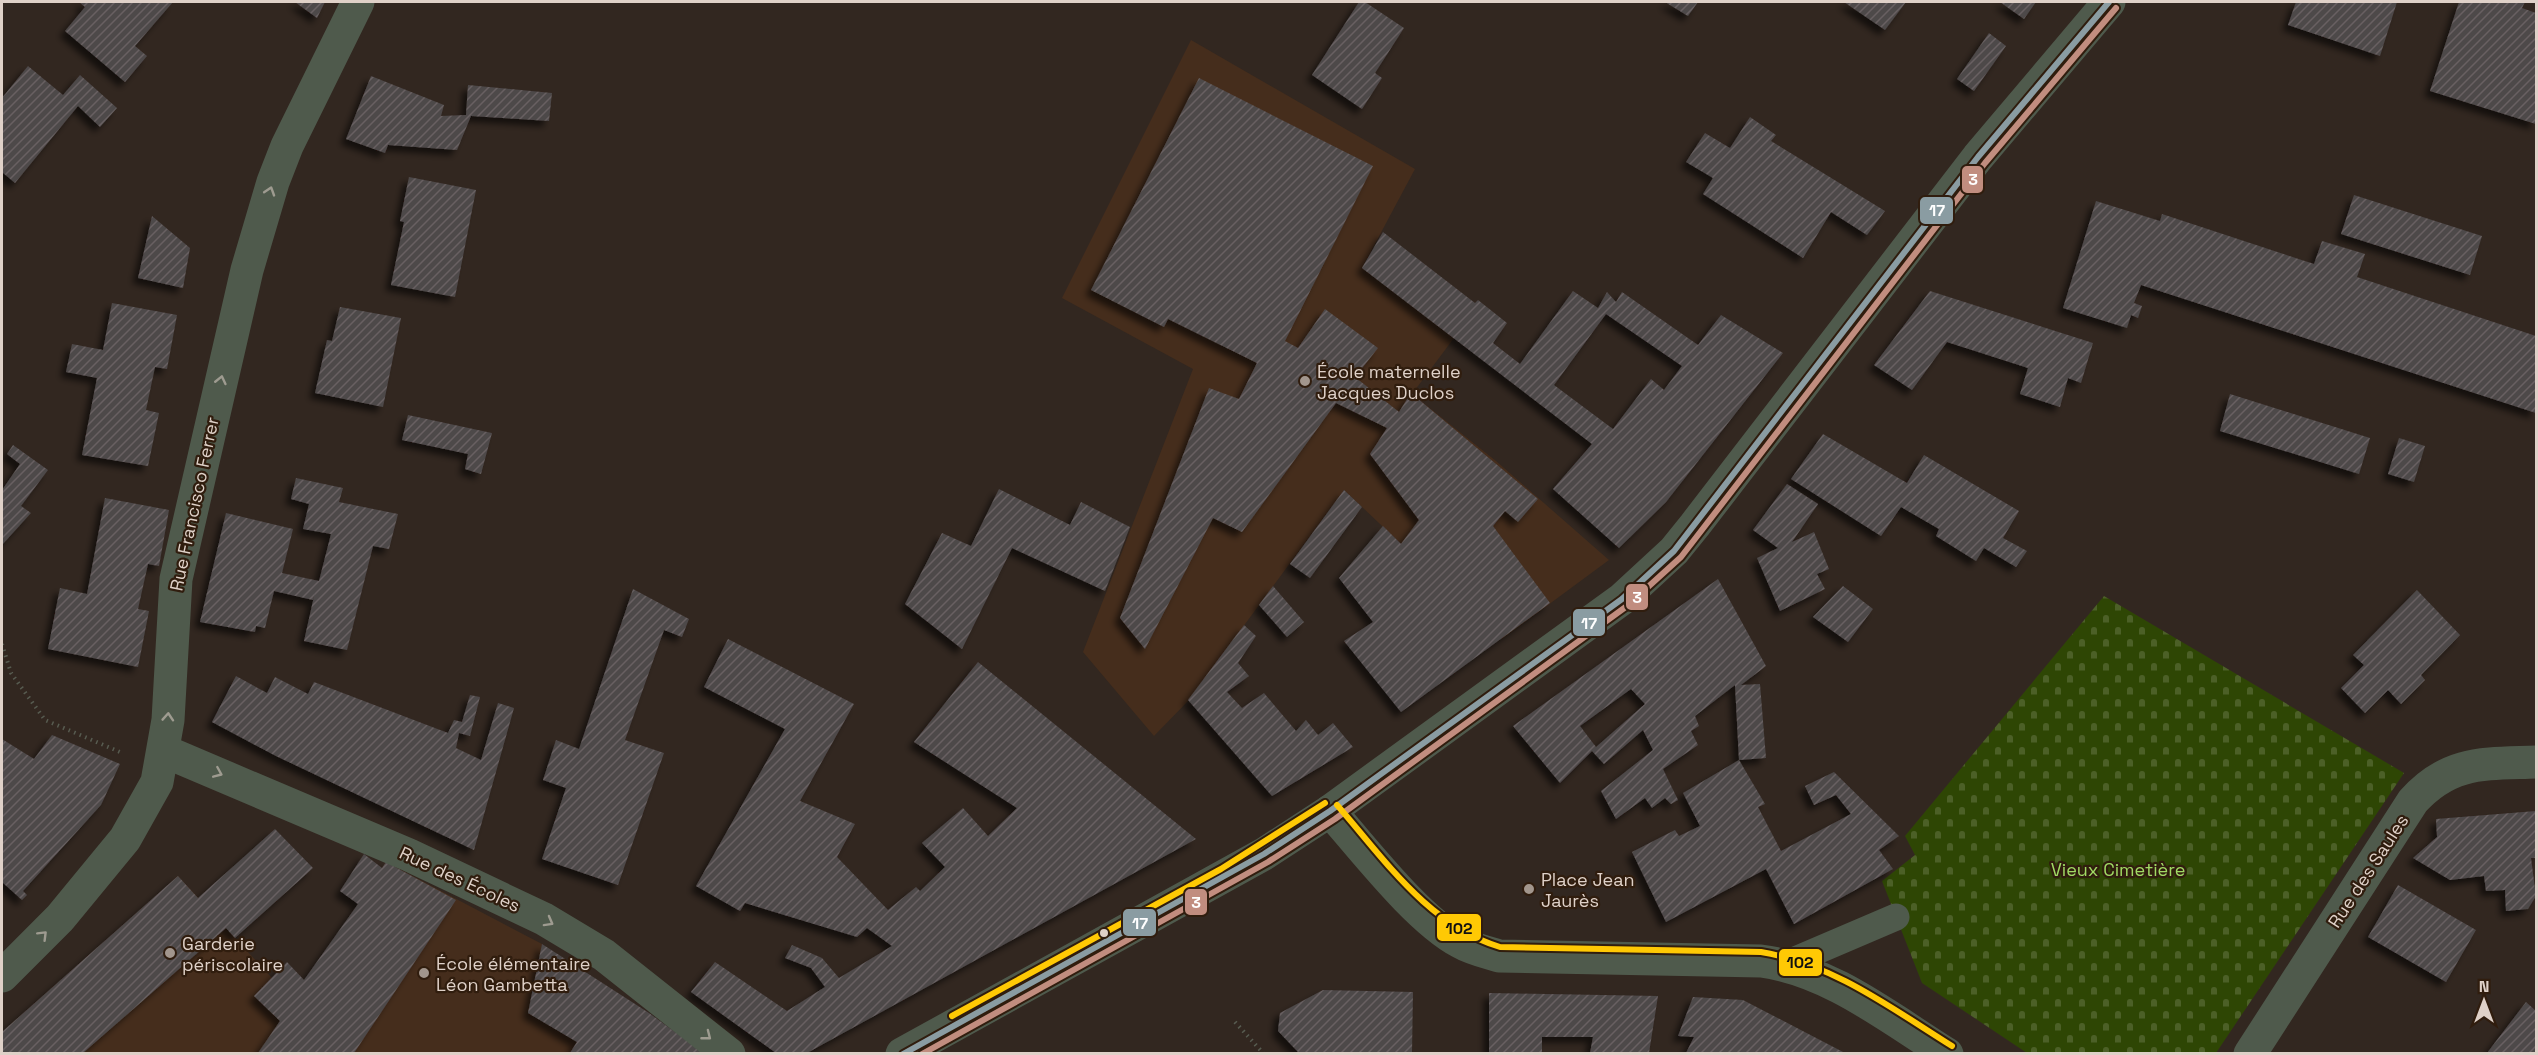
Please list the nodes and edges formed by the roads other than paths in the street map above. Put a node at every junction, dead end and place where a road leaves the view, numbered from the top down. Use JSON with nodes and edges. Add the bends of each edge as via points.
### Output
{"nodes":[{"id":1,"x":358,"y":2,"type":"edge"},
{"id":2,"x":2109,"y":2,"type":"edge"},
{"id":3,"x":164,"y":750,"type":"junction"},
{"id":4,"x":2536,"y":762,"type":"edge"},
{"id":5,"x":1330,"y":811,"type":"junction"},
{"id":6,"x":1896,"y":916,"type":"dead end"},
{"id":7,"x":1786,"y":964,"type":"junction"},
{"id":8,"x":2,"y":976,"type":"edge"},
{"id":9,"x":729,"y":1053,"type":"edge"},
{"id":10,"x":902,"y":1053,"type":"edge"},
{"id":11,"x":1947,"y":1053,"type":"edge"},
{"id":12,"x":2250,"y":1053,"type":"edge"}],
"edges":[{"from":3,"to":1,"type":"street","name":"Rue Francisco Ferrer","one_way":true,"via":[[176,579],[249,260],[287,147]]},
{"from":2,"to":5,"type":"street","via":[[1978,157],[1674,551],[1622,599]]},
{"from":8,"to":3,"type":"street","name":"Rue Francisco Ferrer","one_way":true,"via":[[60,918],[118,848],[141,815],[157,782]]},
{"from":3,"to":9,"type":"street","name":"Rue des Écoles","one_way":true,"via":[[409,855],[544,919],[604,955]]},
{"from":4,"to":12,"type":"street","name":"Rue des Saules","via":[[2466,767],[2446,773],[2428,785],[2413,801]]},
{"from":5,"to":7,"type":"street","via":[[1423,914],[1442,931],[1480,951],[1499,956]]},
{"from":5,"to":10,"type":"street","via":[[1226,877]]},
{"from":6,"to":7,"type":"lane"},
{"from":7,"to":11,"type":"street","via":[[1826,980]]}]}
